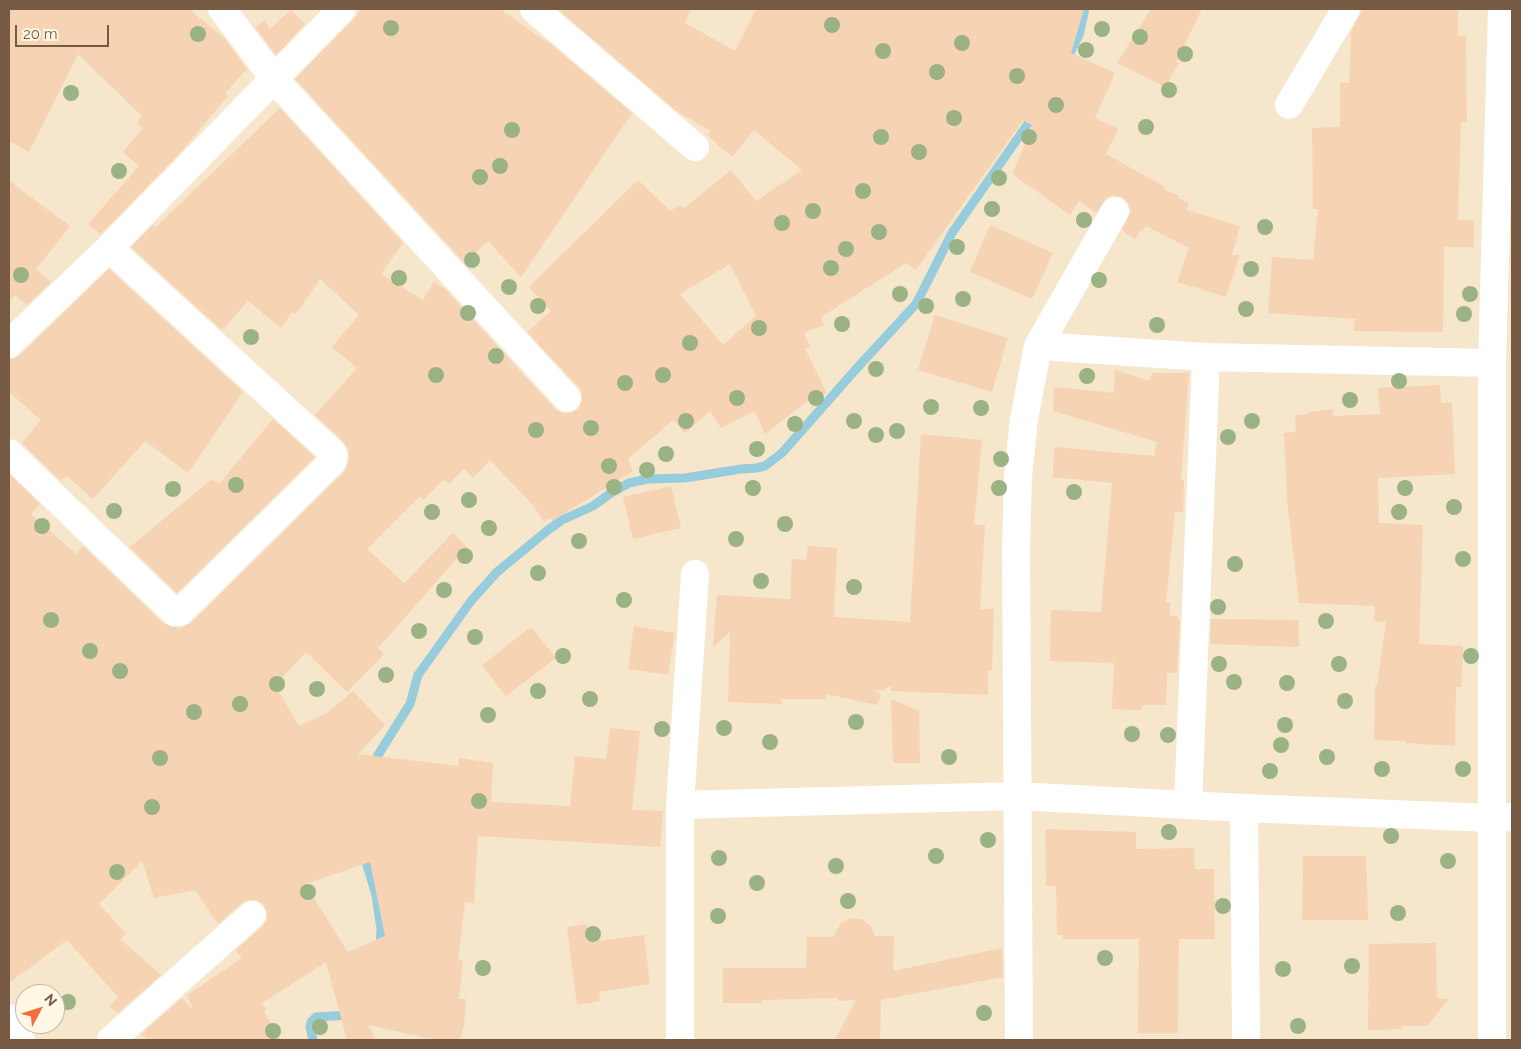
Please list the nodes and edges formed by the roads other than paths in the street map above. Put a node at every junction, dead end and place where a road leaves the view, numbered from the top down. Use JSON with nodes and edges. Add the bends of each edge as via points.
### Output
{"nodes":[{"id":1,"x":222,"y":9,"type":"edge"},
{"id":2,"x":342,"y":9,"type":"edge"},
{"id":3,"x":534,"y":9,"type":"edge"},
{"id":4,"x":1346,"y":9,"type":"edge"},
{"id":5,"x":1502,"y":9,"type":"edge"},
{"id":6,"x":275,"y":80,"type":"junction"},
{"id":7,"x":1289,"y":106,"type":"dead end"},
{"id":8,"x":695,"y":147,"type":"dead end"},
{"id":9,"x":1116,"y":211,"type":"dead end"},
{"id":10,"x":109,"y":248,"type":"junction"},
{"id":11,"x":9,"y":342,"type":"edge"},
{"id":12,"x":1038,"y":346,"type":"junction"},
{"id":13,"x":1206,"y":357,"type":"junction"},
{"id":14,"x":1492,"y":363,"type":"junction"},
{"id":15,"x":567,"y":398,"type":"dead end"},
{"id":16,"x":9,"y":453,"type":"edge"},
{"id":17,"x":695,"y":574,"type":"dead end"},
{"id":18,"x":1017,"y":796,"type":"junction"},
{"id":19,"x":680,"y":805,"type":"junction"},
{"id":20,"x":1188,"y":805,"type":"junction"},
{"id":21,"x":1244,"y":808,"type":"junction"},
{"id":22,"x":1502,"y":818,"type":"edge"},
{"id":23,"x":252,"y":915,"type":"dead end"},
{"id":24,"x":9,"y":1018,"type":"edge"},
{"id":25,"x":21,"y":1040,"type":"edge"},
{"id":26,"x":111,"y":1040,"type":"edge"},
{"id":27,"x":680,"y":1040,"type":"edge"},
{"id":28,"x":1019,"y":1040,"type":"edge"},
{"id":29,"x":1246,"y":1040,"type":"edge"},
{"id":30,"x":1492,"y":1040,"type":"edge"}],
"edges":[{"from":1,"to":6,"type":"street"},
{"from":2,"to":6,"type":"street"},
{"from":3,"to":8,"type":"street"},
{"from":4,"to":7,"type":"street"},
{"from":5,"to":14,"type":"street"},
{"from":6,"to":10,"type":"street"},
{"from":6,"to":15,"type":"street"},
{"from":9,"to":12,"type":"street"},
{"from":10,"to":11,"type":"street"},
{"from":10,"to":16,"type":"street","via":[[332,452],[333,462],[180,612],[174,612]]},
{"from":12,"to":13,"type":"street"},
{"from":12,"to":18,"type":"street","via":[[1024,419],[1018,477]]},
{"from":13,"to":14,"type":"street"},
{"from":13,"to":20,"type":"street"},
{"from":14,"to":22,"type":"street"},
{"from":17,"to":19,"type":"street"},
{"from":18,"to":19,"type":"street"},
{"from":18,"to":20,"type":"street"},
{"from":18,"to":28,"type":"street"},
{"from":19,"to":27,"type":"street"},
{"from":20,"to":21,"type":"street"},
{"from":21,"to":22,"type":"street"},
{"from":21,"to":29,"type":"street"},
{"from":22,"to":30,"type":"street"},
{"from":23,"to":26,"type":"street"},
{"from":24,"to":25,"type":"street"}]}
